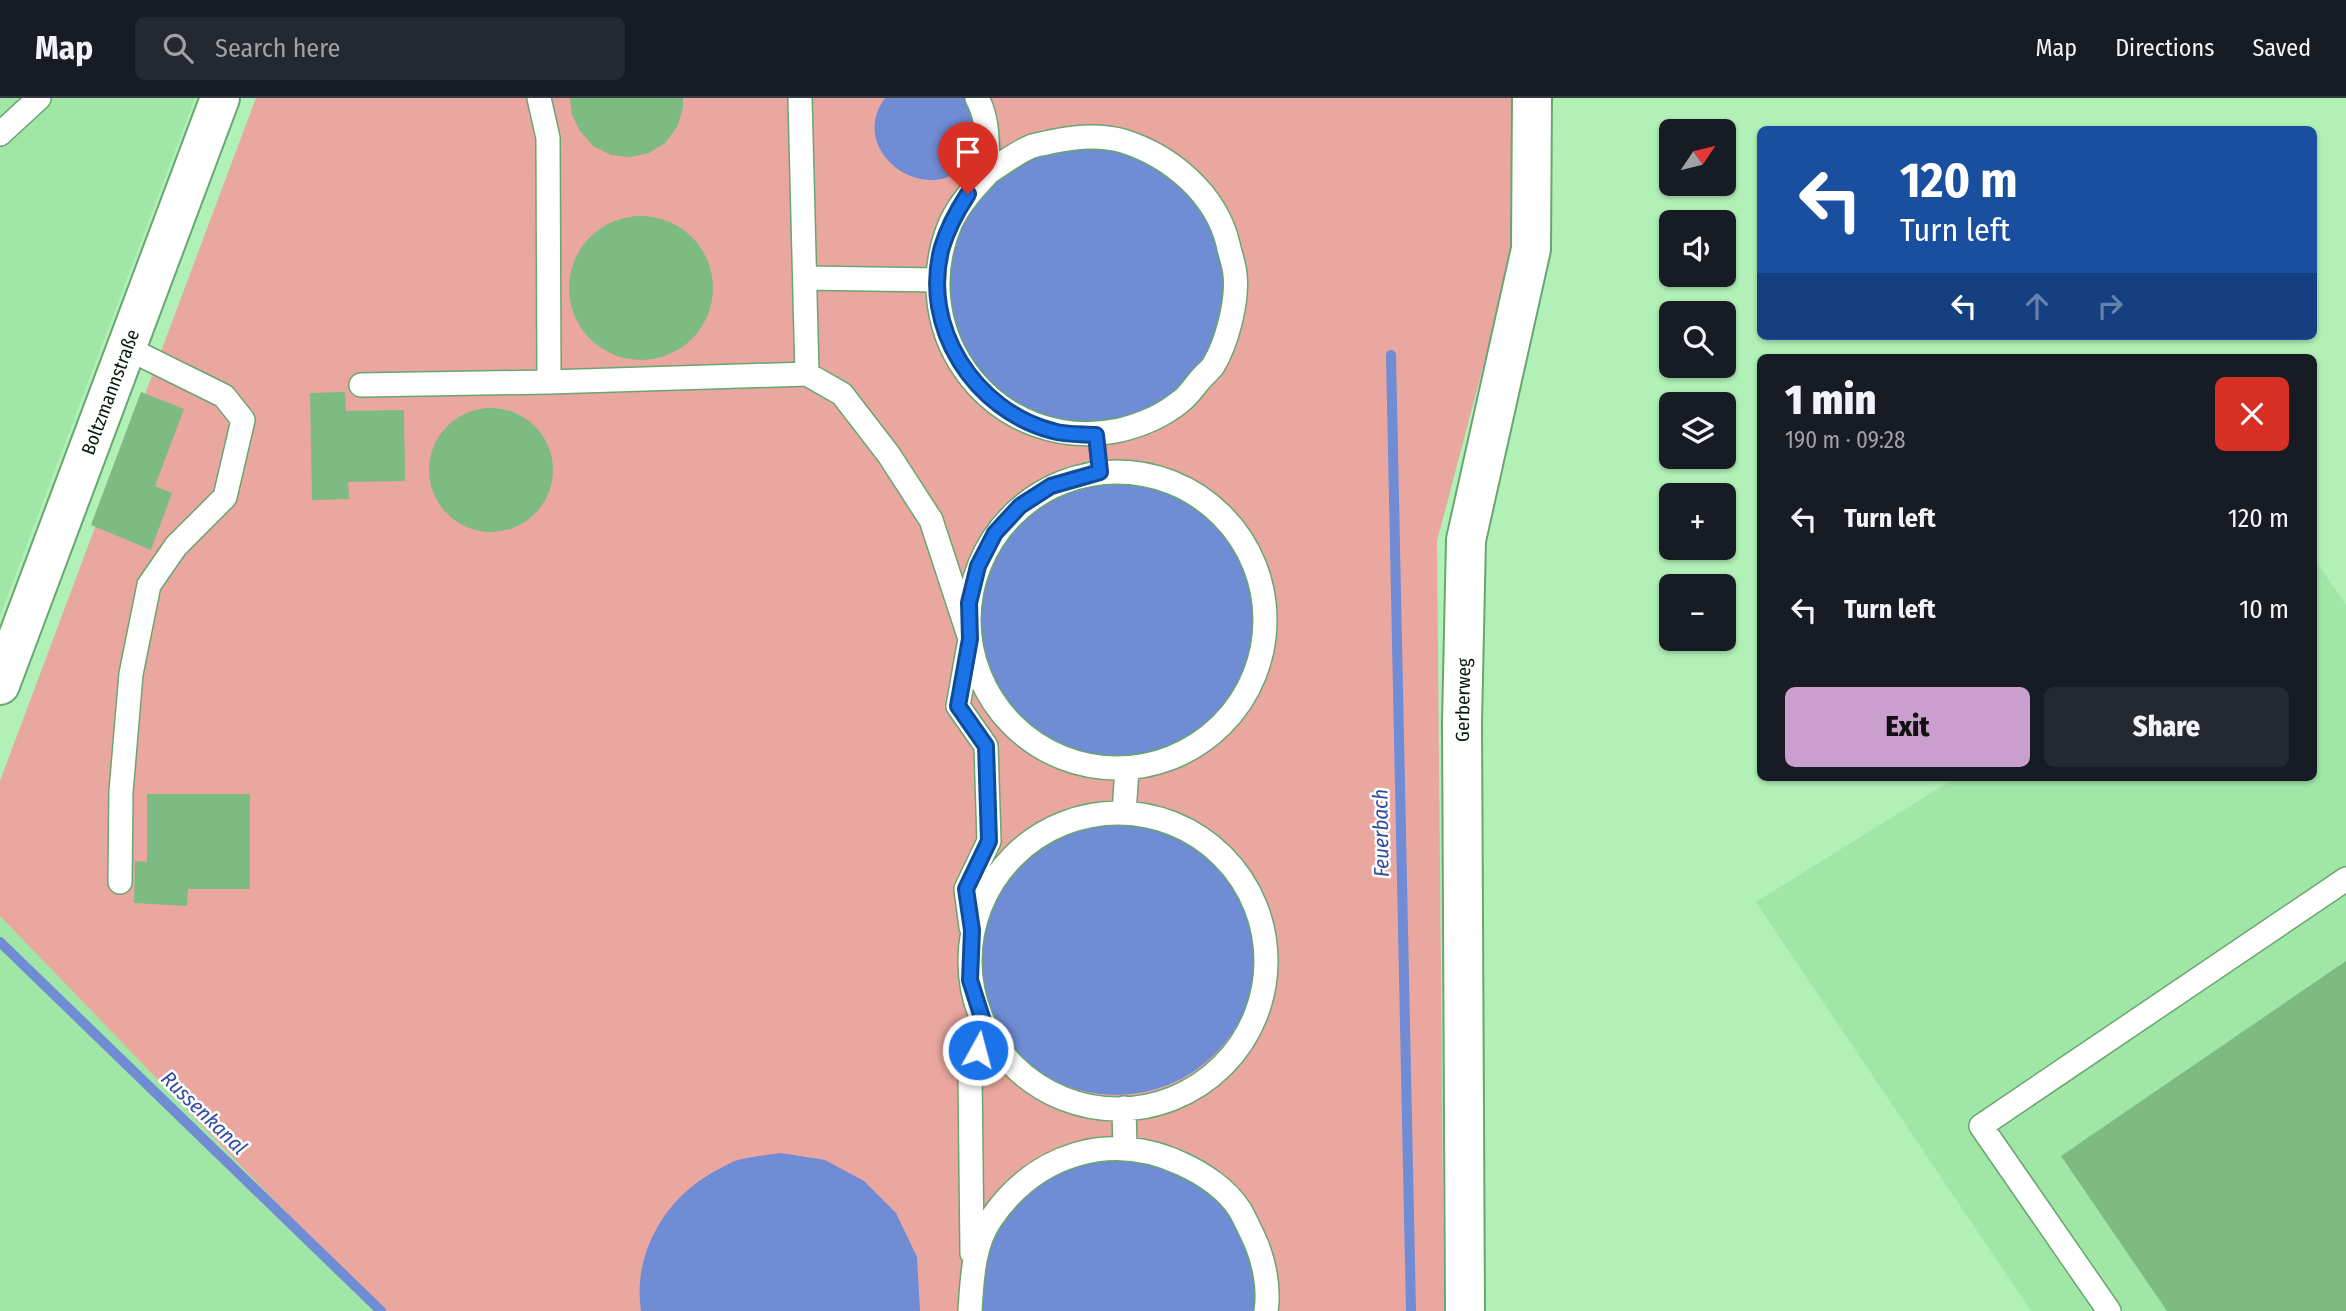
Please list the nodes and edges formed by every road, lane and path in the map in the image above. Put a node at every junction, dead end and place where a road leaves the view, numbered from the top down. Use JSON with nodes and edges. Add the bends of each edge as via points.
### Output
{"nodes":[{"id":1,"x":39,"y":98,"type":"edge"},
{"id":2,"x":220,"y":98,"type":"edge"},
{"id":3,"x":539,"y":98,"type":"edge"},
{"id":4,"x":800,"y":98,"type":"edge"},
{"id":5,"x":978,"y":98,"type":"edge"},
{"id":6,"x":1532,"y":98,"type":"edge"},
{"id":7,"x":0,"y":134,"type":"edge"},
{"id":8,"x":989,"y":172,"type":"junction"},
{"id":9,"x":805,"y":278,"type":"junction"},
{"id":10,"x":937,"y":280,"type":"junction"},
{"id":11,"x":127,"y":348,"type":"junction"},
{"id":12,"x":807,"y":373,"type":"junction"},
{"id":13,"x":549,"y":382,"type":"junction"},
{"id":14,"x":361,"y":385,"type":"dead end"},
{"id":15,"x":1096,"y":435,"type":"junction"},
{"id":16,"x":1100,"y":472,"type":"junction"},
{"id":17,"x":970,"y":639,"type":"junction"},
{"id":18,"x":0,"y":685,"type":"edge"},
{"id":19,"x":1127,"y":769,"type":"junction"},
{"id":20,"x":1124,"y":813,"type":"junction"},
{"id":21,"x":2346,"y":879,"type":"edge"},
{"id":22,"x":120,"y":882,"type":"dead end"},
{"id":23,"x":972,"y":930,"type":"junction"},
{"id":24,"x":985,"y":1027,"type":"junction"},
{"id":25,"x":1124,"y":1108,"type":"junction"},
{"id":26,"x":1125,"y":1149,"type":"junction"},
{"id":27,"x":972,"y":1266,"type":"junction"},
{"id":28,"x":970,"y":1311,"type":"edge"},
{"id":29,"x":1266,"y":1311,"type":"edge"},
{"id":30,"x":1465,"y":1311,"type":"edge"},
{"id":31,"x":2109,"y":1311,"type":"edge"}],
"edges":[{"from":1,"to":7,"type":"lane"},
{"from":2,"to":11,"type":"street","name":"Boltzmannstraße"},
{"from":3,"to":13,"type":"lane","via":[[548,138]]},
{"from":4,"to":9,"type":"lane"},
{"from":5,"to":8,"type":"lane","via":[[988,129]]},
{"from":6,"to":30,"type":"street","name":"Gerberweg","via":[[1531,249],[1466,540],[1462,722]]},
{"from":8,"to":10,"type":"lane","via":[[952,220]]},
{"from":8,"to":15,"type":"lane","via":[[1030,147],[1075,137],[1122,141],[1165,159],[1200,190],[1225,230],[1236,276],[1231,323],[1213,366],[1182,401],[1152,419]]},
{"from":9,"to":10,"type":"lane"},
{"from":9,"to":12,"type":"lane"},
{"from":10,"to":15,"type":"lane","via":[[942,321],[957,360],[982,392],[1016,417],[1054,432]]},
{"from":11,"to":18,"type":"street","name":"Boltzmannstraße"},
{"from":11,"to":22,"type":"lane","via":[[224,396],[243,420],[225,497],[176,545],[149,585],[131,674],[121,792]]},
{"from":12,"to":13,"type":"lane"},
{"from":12,"to":17,"type":"lane","via":[[842,394],[931,520]]},
{"from":13,"to":14,"type":"lane"},
{"from":15,"to":16,"type":"lane"},
{"from":16,"to":17,"type":"lane","via":[[1051,486],[1020,506],[995,533],[978,566],[969,603]]},
{"from":16,"to":19,"type":"lane","via":[[1130,471],[1173,482],[1212,504],[1242,538],[1261,578],[1267,622],[1259,666],[1240,706],[1199,744],[1170,760]]},
{"from":17,"to":19,"type":"lane","via":[[982,682],[1007,719],[1041,748],[1082,765]]},
{"from":17,"to":23,"type":"lane","via":[[958,706],[986,746],[989,841],[966,889]]},
{"from":19,"to":20,"type":"lane"},
{"from":20,"to":23,"type":"lane","via":[[1111,811],[1063,822],[1021,847],[989,884]]},
{"from":20,"to":25,"type":"lane","via":[[1160,817],[1203,838],[1238,872],[1260,916],[1268,965],[1258,1013],[1234,1055],[1197,1087],[1151,1106]]},
{"from":21,"to":31,"type":"lane","via":[[1981,1126]]},
{"from":23,"to":24,"type":"lane","via":[[970,980]]},
{"from":24,"to":25,"type":"lane","via":[[1014,1067],[1055,1096],[1102,1109]]},
{"from":24,"to":27,"type":"lane","via":[[970,1073]]},
{"from":25,"to":26,"type":"lane"},
{"from":26,"to":27,"type":"lane","via":[[1111,1147],[1063,1158],[1021,1183],[990,1220]]},
{"from":26,"to":29,"type":"lane","via":[[1160,1153],[1204,1174],[1239,1208],[1261,1252]]},
{"from":27,"to":28,"type":"lane"}]}
